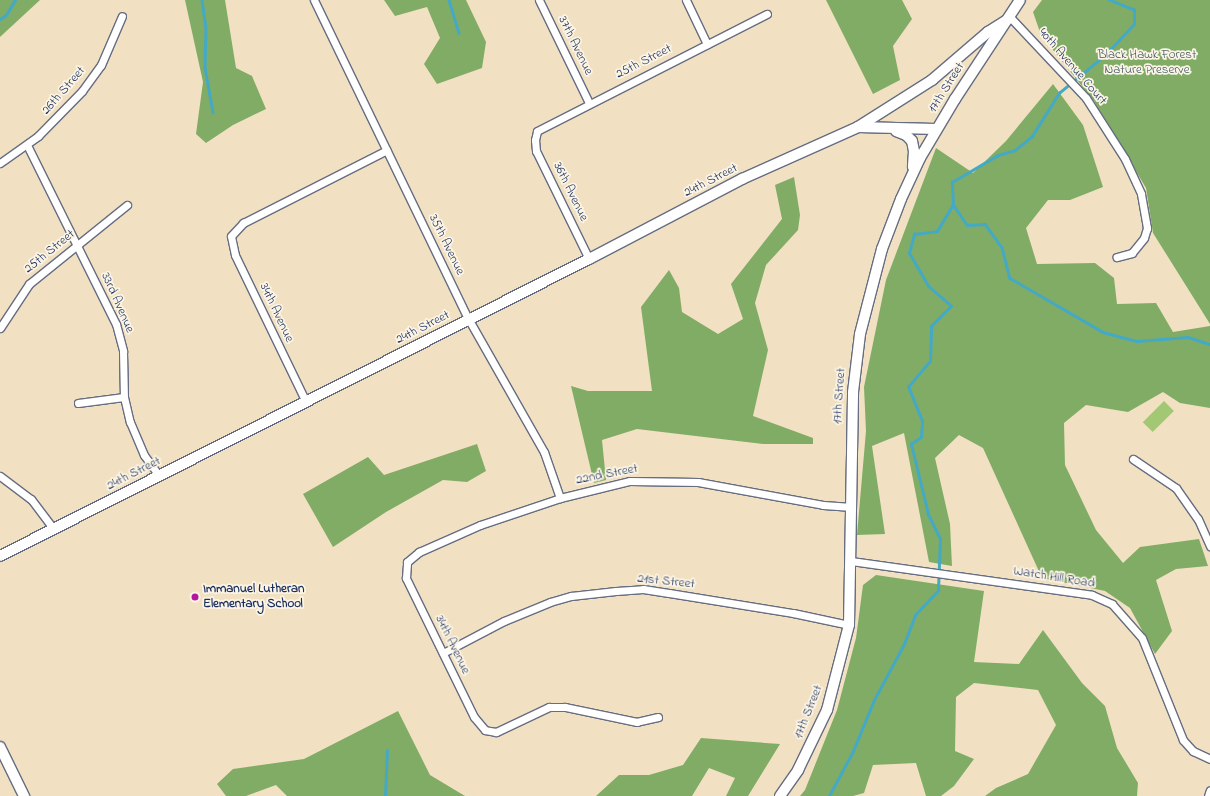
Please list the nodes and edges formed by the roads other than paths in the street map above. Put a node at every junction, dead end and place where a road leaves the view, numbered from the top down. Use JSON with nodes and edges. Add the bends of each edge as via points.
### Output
{"nodes":[{"id":1,"x":314,"y":0,"type":"edge"},
{"id":2,"x":539,"y":0,"type":"edge"},
{"id":3,"x":686,"y":0,"type":"edge"},
{"id":4,"x":1020,"y":0,"type":"edge"},
{"id":5,"x":767,"y":14,"type":"dead end"},
{"id":6,"x":122,"y":16,"type":"dead end"},
{"id":7,"x":1008,"y":18,"type":"junction"},
{"id":8,"x":707,"y":44,"type":"junction"},
{"id":9,"x":589,"y":103,"type":"junction"},
{"id":10,"x":858,"y":127,"type":"junction"},
{"id":11,"x":886,"y":128,"type":"junction"},
{"id":12,"x":936,"y":129,"type":"junction"},
{"id":13,"x":536,"y":135,"type":"joint"},
{"id":14,"x":27,"y":145,"type":"junction"},
{"id":15,"x":387,"y":150,"type":"junction"},
{"id":16,"x":0,"y":163,"type":"edge"},
{"id":17,"x":912,"y":177,"type":"junction"},
{"id":18,"x":127,"y":205,"type":"dead end"},
{"id":19,"x":77,"y":245,"type":"junction"},
{"id":20,"x":1116,"y":257,"type":"dead end"},
{"id":21,"x":589,"y":259,"type":"junction"},
{"id":22,"x":468,"y":320,"type":"junction"},
{"id":23,"x":0,"y":328,"type":"edge"},
{"id":24,"x":124,"y":397,"type":"junction"},
{"id":25,"x":306,"y":402,"type":"junction"},
{"id":26,"x":78,"y":403,"type":"dead end"},
{"id":27,"x":1133,"y":459,"type":"dead end"},
{"id":28,"x":0,"y":476,"type":"edge"},
{"id":29,"x":159,"y":476,"type":"junction"},
{"id":30,"x":560,"y":498,"type":"junction"},
{"id":31,"x":852,"y":507,"type":"junction"},
{"id":32,"x":54,"y":529,"type":"junction"},
{"id":33,"x":1210,"y":546,"type":"edge"},
{"id":34,"x":0,"y":556,"type":"edge"},
{"id":35,"x":851,"y":561,"type":"junction"},
{"id":36,"x":406,"y":567,"type":"joint"},
{"id":37,"x":849,"y":625,"type":"junction"},
{"id":38,"x":443,"y":653,"type":"junction"},
{"id":39,"x":658,"y":717,"type":"dead end"},
{"id":40,"x":0,"y":747,"type":"edge"},
{"id":41,"x":1210,"y":759,"type":"edge"},
{"id":42,"x":1210,"y":790,"type":"edge"},
{"id":43,"x":24,"y":796,"type":"edge"},
{"id":44,"x":780,"y":796,"type":"edge"},
{"id":45,"x":1208,"y":796,"type":"edge"}],
"edges":[{"from":1,"to":15,"type":"street","name":"35th Avenue"},
{"from":2,"to":9,"type":"street","name":"37th Avenue"},
{"from":3,"to":8,"type":"street"},
{"from":4,"to":7,"type":"street","name":"24th Street"},
{"from":5,"to":8,"type":"street","name":"25th Street"},
{"from":6,"to":14,"type":"street","name":"26th Street","via":[[101,65],[86,86],[71,104]]},
{"from":7,"to":10,"type":"street","name":"24th Street","via":[[932,80]]},
{"from":7,"to":12,"type":"street","name":"17th Street"},
{"from":7,"to":20,"type":"street","name":"40th Avenue Court","via":[[1086,98],[1125,159],[1141,194],[1146,212],[1147,228],[1144,238],[1132,253]]},
{"from":8,"to":9,"type":"street","name":"25th Street"},
{"from":9,"to":13,"type":"street","name":"25th Street","via":[[541,128]]},
{"from":10,"to":11,"type":"street","name":"24th Street"},
{"from":10,"to":21,"type":"street","name":"24th Street","via":[[742,179]]},
{"from":11,"to":12,"type":"street","name":"24th Street"},
{"from":11,"to":17,"type":"street","name":"24th Street","via":[[901,132],[912,142]]},
{"from":12,"to":17,"type":"street","name":"17th Street"},
{"from":13,"to":21,"type":"street","name":"36th Avenue","via":[[536,151]]},
{"from":14,"to":16,"type":"street","name":"26th Street"},
{"from":14,"to":19,"type":"street","name":"33rd Avenue"},
{"from":15,"to":22,"type":"street","name":"35th Avenue"},
{"from":15,"to":25,"type":"street","name":"34th Avenue","via":[[243,223],[232,232],[231,241],[235,255]]},
{"from":17,"to":31,"type":"street","name":"17th Street","via":[[882,249],[860,334],[850,426]]},
{"from":18,"to":19,"type":"street","name":"25th Street"},
{"from":19,"to":23,"type":"street","name":"25th Street","via":[[29,284]]},
{"from":19,"to":24,"type":"street","name":"33rd Avenue","via":[[121,339]]},
{"from":21,"to":22,"type":"street","name":"24th Street"},
{"from":22,"to":25,"type":"street","name":"24th Street"},
{"from":22,"to":30,"type":"street","name":"35th Avenue","via":[[544,452]]},
{"from":24,"to":26,"type":"street"},
{"from":24,"to":29,"type":"street","name":"33rd Avenue","via":[[135,435],[144,455]]},
{"from":25,"to":29,"type":"street","name":"24th Street"},
{"from":27,"to":33,"type":"street","via":[[1176,488],[1198,520]]},
{"from":28,"to":32,"type":"street","via":[[31,499]]},
{"from":29,"to":32,"type":"street","name":"24th Street"},
{"from":30,"to":31,"type":"street","name":"22nd Street","via":[[630,481],[674,480]]},
{"from":30,"to":36,"type":"street","name":"22nd Street","via":[[460,533],[419,552],[412,557]]},
{"from":31,"to":35,"type":"street","name":"17th Street"},
{"from":32,"to":34,"type":"street","name":"24th Street"},
{"from":35,"to":37,"type":"street","name":"17th Street"},
{"from":35,"to":41,"type":"street","name":"Watch Hill Road","via":[[1092,595],[1112,604],[1142,638],[1182,740],[1193,751]]},
{"from":36,"to":38,"type":"street","name":"34th Avenue","via":[[406,578]]},
{"from":37,"to":38,"type":"street","name":"21st Street","via":[[793,613],[642,589],[571,596],[550,602],[504,621]]},
{"from":37,"to":44,"type":"street","name":"17th Street","via":[[827,710],[798,770]]},
{"from":38,"to":39,"type":"street","name":"34th Avenue","via":[[474,717],[485,730],[496,732],[549,707],[565,707],[637,722]]},
{"from":40,"to":43,"type":"street"},
{"from":42,"to":45,"type":"street"}]}
